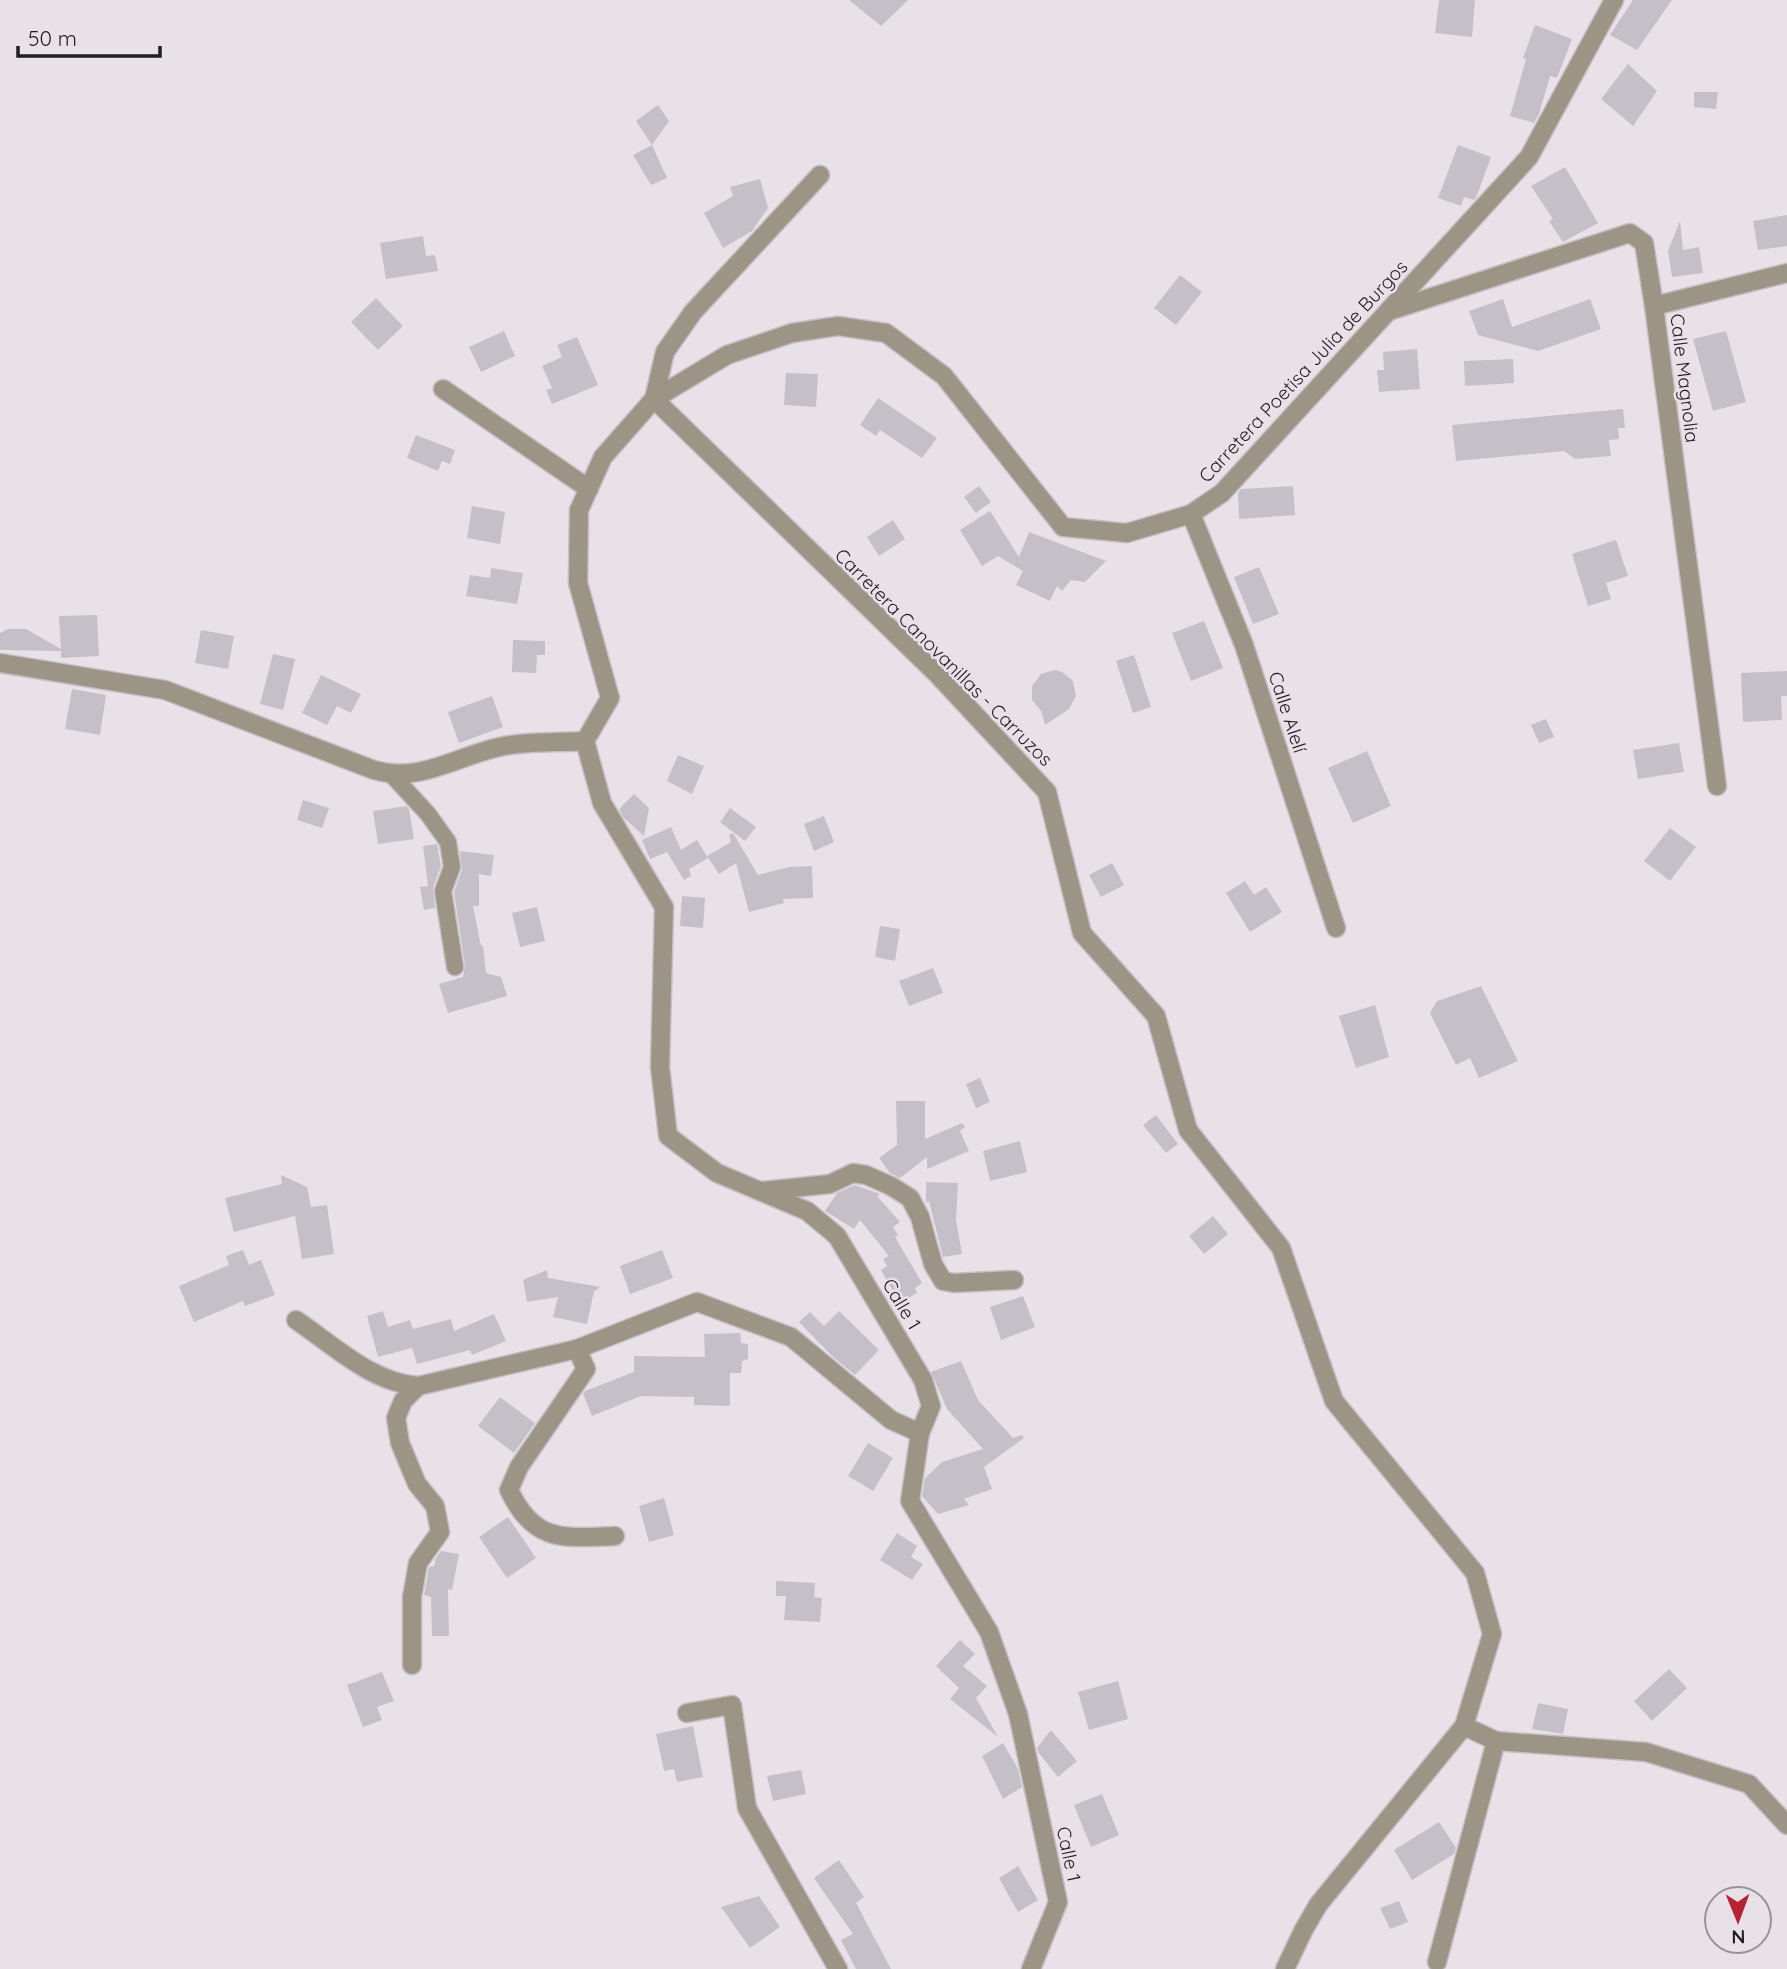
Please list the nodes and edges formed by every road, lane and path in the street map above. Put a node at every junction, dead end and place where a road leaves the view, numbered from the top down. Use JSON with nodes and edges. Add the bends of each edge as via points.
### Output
{"nodes":[{"id":1,"x":1614,"y":0,"type":"edge"},
{"id":2,"x":820,"y":175,"type":"dead end"},
{"id":3,"x":1787,"y":273,"type":"edge"},
{"id":4,"x":1654,"y":306,"type":"junction"},
{"id":5,"x":1389,"y":311,"type":"junction"},
{"id":6,"x":443,"y":389,"type":"dead end"},
{"id":7,"x":654,"y":399,"type":"junction"},
{"id":8,"x":589,"y":489,"type":"junction"},
{"id":9,"x":1191,"y":514,"type":"junction"},
{"id":10,"x":0,"y":663,"type":"edge"},
{"id":11,"x":585,"y":741,"type":"junction"},
{"id":12,"x":392,"y":775,"type":"junction"},
{"id":13,"x":1717,"y":786,"type":"dead end"},
{"id":14,"x":1336,"y":928,"type":"dead end"},
{"id":15,"x":455,"y":967,"type":"dead end"},
{"id":16,"x":759,"y":1191,"type":"junction"},
{"id":17,"x":1014,"y":1280,"type":"dead end"},
{"id":18,"x":296,"y":1320,"type":"dead end"},
{"id":19,"x":577,"y":1349,"type":"junction"},
{"id":20,"x":418,"y":1386,"type":"junction"},
{"id":21,"x":920,"y":1433,"type":"junction"},
{"id":22,"x":615,"y":1536,"type":"dead end"},
{"id":23,"x":412,"y":1665,"type":"dead end"},
{"id":24,"x":687,"y":1713,"type":"dead end"},
{"id":25,"x":1464,"y":1726,"type":"junction"},
{"id":26,"x":1496,"y":1741,"type":"junction"},
{"id":27,"x":1787,"y":1825,"type":"edge"},
{"id":28,"x":1437,"y":1962,"type":"dead end"},
{"id":29,"x":838,"y":1969,"type":"edge"},
{"id":30,"x":1031,"y":1969,"type":"edge"},
{"id":31,"x":1285,"y":1969,"type":"edge"}],
"edges":[{"from":1,"to":5,"type":"street","name":"Carretera Poetisa Julia de Burgos","via":[[1529,157]]},
{"from":2,"to":7,"type":"street","via":[[693,312],[664,352]]},
{"from":3,"to":4,"type":"street"},
{"from":4,"to":5,"type":"street","name":"Calle Magnolia","via":[[1644,243],[1630,233]]},
{"from":4,"to":13,"type":"street","name":"Calle Magnolia"},
{"from":5,"to":9,"type":"street","name":"Carretera Poetisa Julia de Burgos","via":[[1222,493]]},
{"from":6,"to":8,"type":"street"},
{"from":7,"to":8,"type":"street","via":[[603,457]]},
{"from":7,"to":9,"type":"street","name":"Carretera Poetisa Julia de Burgos","via":[[727,355],[792,333],[838,326],[887,333],[944,376],[1063,527],[1127,533]]},
{"from":7,"to":25,"type":"street","name":"Carretera Canovanillas - Carruzos","via":[[938,675],[1046,792],[1082,933],[1156,1016],[1188,1130],[1281,1248],[1334,1401],[1475,1573],[1492,1634]]},
{"from":8,"to":11,"type":"street","via":[[579,510],[578,583],[611,698]]},
{"from":9,"to":14,"type":"street","name":"Calle Alelí","via":[[1244,645]]},
{"from":10,"to":12,"type":"street","via":[[165,690]]},
{"from":11,"to":12,"type":"street","via":[[500,746],[432,770]]},
{"from":11,"to":16,"type":"street","name":"Calle 1","via":[[602,803],[664,907],[660,1067],[668,1136],[717,1173]]},
{"from":12,"to":15,"type":"street","via":[[448,842],[452,867],[443,891]]},
{"from":16,"to":17,"type":"street","via":[[813,1187],[853,1173],[866,1175],[910,1198],[943,1281]]},
{"from":16,"to":21,"type":"street","name":"Calle 1","via":[[807,1210],[837,1236],[923,1380],[931,1406]]},
{"from":18,"to":20,"type":"street","via":[[375,1374],[399,1385]]},
{"from":19,"to":20,"type":"street"},
{"from":19,"to":21,"type":"street","via":[[697,1302],[791,1337],[891,1420]]},
{"from":19,"to":22,"type":"street","via":[[586,1369],[519,1467],[509,1490],[517,1507],[544,1531],[562,1538]]},
{"from":20,"to":23,"type":"street","via":[[403,1401],[396,1418],[400,1443],[417,1484],[435,1506],[440,1532],[418,1563],[412,1597]]},
{"from":21,"to":30,"type":"street","name":"Calle 1","via":[[910,1501],[989,1632],[1018,1714],[1058,1902]]},
{"from":24,"to":29,"type":"street","via":[[732,1705],[747,1808]]},
{"from":25,"to":26,"type":"street"},
{"from":25,"to":31,"type":"street","name":"Carretera Canovanillas - Carruzos","via":[[1318,1905]]},
{"from":26,"to":27,"type":"street","via":[[1646,1752],[1749,1784]]},
{"from":26,"to":28,"type":"street"}]}
